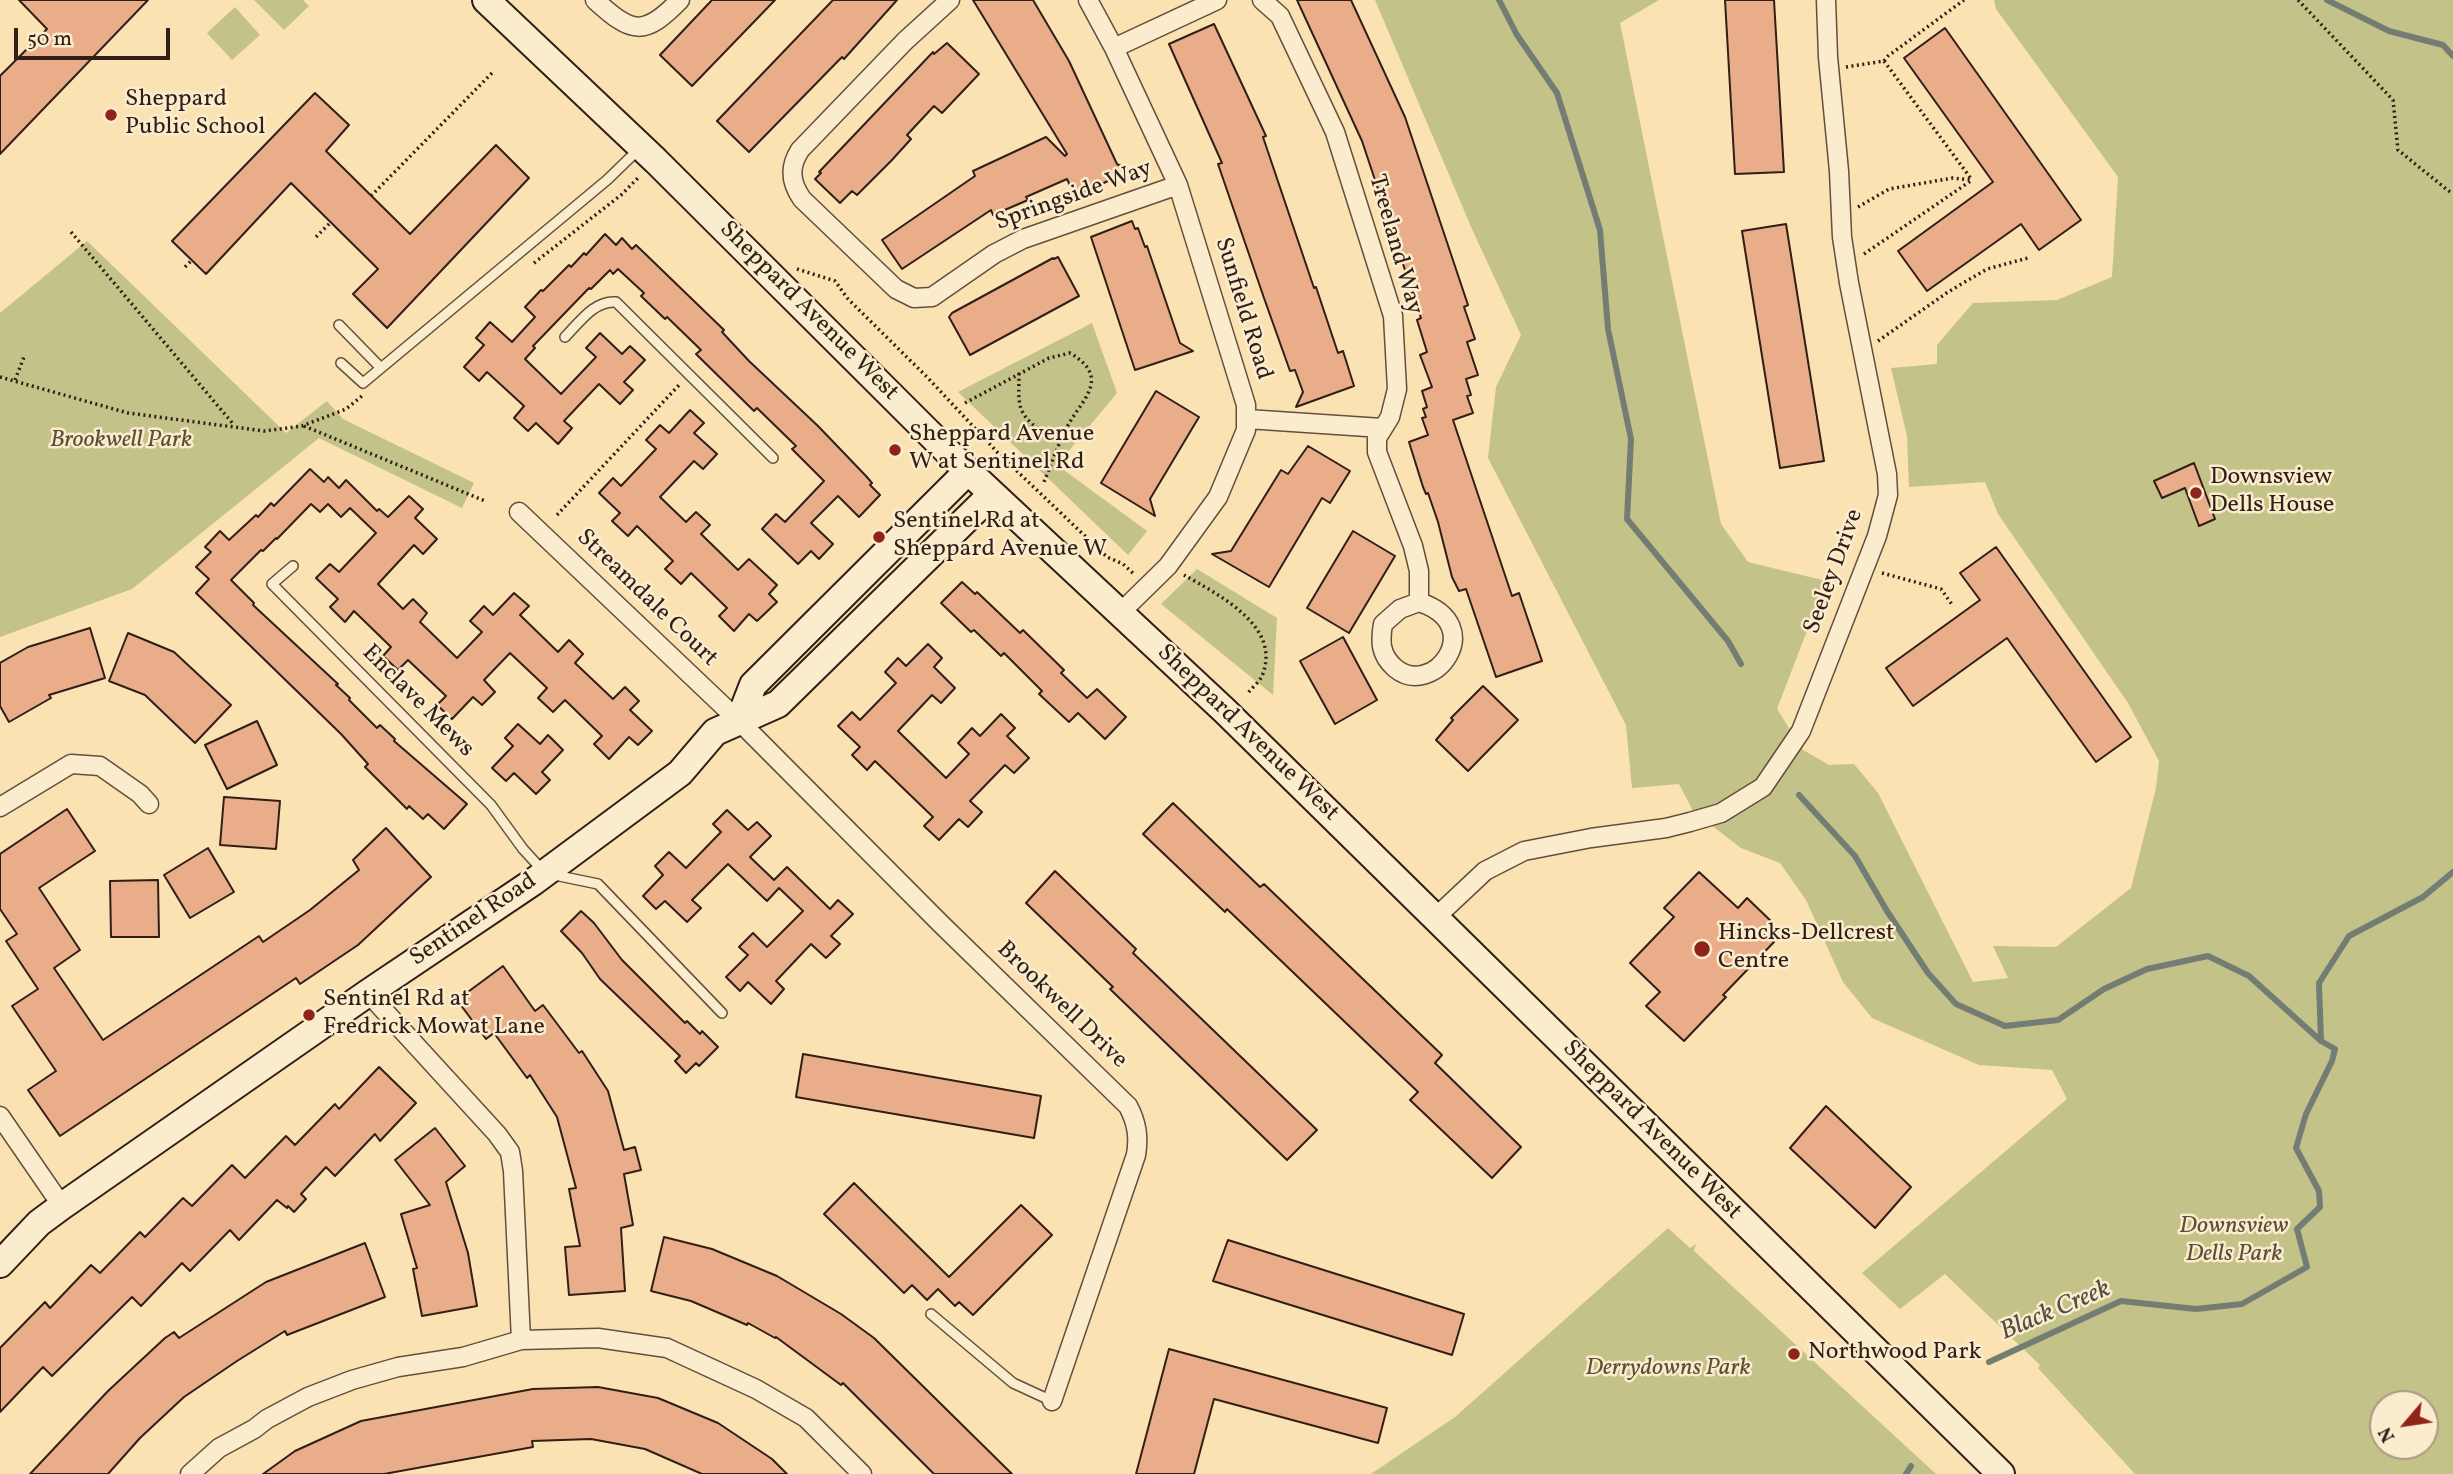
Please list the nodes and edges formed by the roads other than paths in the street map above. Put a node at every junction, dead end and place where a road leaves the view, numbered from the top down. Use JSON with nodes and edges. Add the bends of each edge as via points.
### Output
{"nodes":[{"id":1,"x":486,"y":0,"type":"edge"},
{"id":2,"x":595,"y":0,"type":"edge"},
{"id":3,"x":680,"y":0,"type":"edge"},
{"id":4,"x":950,"y":0,"type":"edge"},
{"id":5,"x":1088,"y":0,"type":"edge"},
{"id":6,"x":1217,"y":0,"type":"edge"},
{"id":7,"x":1262,"y":0,"type":"edge"},
{"id":8,"x":1826,"y":0,"type":"edge"},
{"id":9,"x":1114,"y":48,"type":"junction"},
{"id":10,"x":641,"y":147,"type":"junction"},
{"id":11,"x":1178,"y":185,"type":"junction"},
{"id":12,"x":339,"y":326,"type":"dead end"},
{"id":13,"x":565,"y":337,"type":"dead end"},
{"id":14,"x":341,"y":363,"type":"dead end"},
{"id":15,"x":381,"y":368,"type":"junction"},
{"id":16,"x":1247,"y":419,"type":"junction"},
{"id":17,"x":1382,"y":428,"type":"junction"},
{"id":18,"x":773,"y":458,"type":"dead end"},
{"id":19,"x":968,"y":471,"type":"junction"},
{"id":20,"x":992,"y":494,"type":"junction"},
{"id":21,"x":519,"y":512,"type":"dead end"},
{"id":22,"x":293,"y":566,"type":"dead end"},
{"id":23,"x":1419,"y":602,"type":"junction"},
{"id":24,"x":1120,"y":613,"type":"junction"},
{"id":25,"x":739,"y":721,"type":"junction"},
{"id":26,"x":149,"y":804,"type":"dead end"},
{"id":27,"x":0,"y":807,"type":"edge"},
{"id":28,"x":545,"y":873,"type":"junction"},
{"id":29,"x":1436,"y":917,"type":"junction"},
{"id":30,"x":368,"y":993,"type":"junction"},
{"id":31,"x":722,"y":1013,"type":"dead end"},
{"id":32,"x":0,"y":1115,"type":"edge"},
{"id":33,"x":62,"y":1206,"type":"junction"},
{"id":34,"x":0,"y":1264,"type":"edge"},
{"id":35,"x":931,"y":1314,"type":"dead end"},
{"id":36,"x":522,"y":1340,"type":"junction"},
{"id":37,"x":1052,"y":1401,"type":"joint"},
{"id":38,"x":190,"y":1474,"type":"edge"},
{"id":39,"x":862,"y":1474,"type":"edge"},
{"id":40,"x":2001,"y":1474,"type":"edge"}],
"edges":[{"from":1,"to":10,"type":"main road","name":"Sheppard Avenue West"},
{"from":2,"to":3,"type":"street","via":[[633,28],[650,26]]},
{"from":4,"to":11,"type":"street","name":"Springside Way","via":[[794,159],[793,185],[802,199],[896,289],[915,298],[932,297],[1023,239]]},
{"from":5,"to":9,"type":"street","name":"Sunfield Road"},
{"from":6,"to":9,"type":"street"},
{"from":7,"to":17,"type":"street","name":"Treeland Way","via":[[1280,16],[1335,132],[1394,316],[1396,389],[1390,417]]},
{"from":8,"to":29,"type":"street","name":"Seeley Drive","via":[[1847,266],[1888,495],[1877,536],[1801,732],[1763,787],[1721,813],[1665,828],[1524,851],[1485,871]]},
{"from":9,"to":11,"type":"street","name":"Sunfield Road"},
{"from":10,"to":15,"type":"lane"},
{"from":10,"to":19,"type":"main road","name":"Sheppard Avenue West"},
{"from":11,"to":16,"type":"street","name":"Sunfield Road"},
{"from":12,"to":15,"type":"lane"},
{"from":13,"to":18,"type":"lane","via":[[594,308],[616,302]]},
{"from":14,"to":15,"type":"lane","via":[[363,383]]},
{"from":16,"to":17,"type":"street"},
{"from":16,"to":24,"type":"street","name":"Sunfield Road","via":[[1218,498],[1168,566]]},
{"from":17,"to":23,"type":"street","name":"Treeland Way","via":[[1377,452],[1413,546]]},
{"from":19,"to":20,"type":"main road","name":"Sheppard Avenue West"},
{"from":19,"to":25,"type":"main road","via":[[753,685]]},
{"from":20,"to":24,"type":"main road","name":"Sheppard Avenue West"},
{"from":20,"to":25,"type":"main road","name":"Sentinel Road","via":[[778,704]]},
{"from":21,"to":25,"type":"street","name":"Streamdale Court"},
{"from":22,"to":28,"type":"lane","name":"Enclave Mews","via":[[272,584],[491,805]]},
{"from":23,"to":23,"type":"street","via":[[1400,609],[1383,624],[1383,652],[1404,674],[1433,671],[1451,651],[1449,621],[1436,607]]},
{"from":24,"to":29,"type":"main road","name":"Sheppard Avenue West"},
{"from":25,"to":28,"type":"main road","name":"Sentinel Road","via":[[715,732],[680,773]]},
{"from":25,"to":37,"type":"street","name":"Brookwell Drive","via":[[1112,1090],[1136,1120],[1136,1155]]},
{"from":26,"to":27,"type":"street","via":[[100,766],[71,764]]},
{"from":28,"to":30,"type":"main road","name":"Sentinel Road"},
{"from":28,"to":31,"type":"lane","via":[[597,884]]},
{"from":29,"to":40,"type":"main road","name":"Sheppard Avenue West"},
{"from":30,"to":33,"type":"main road","name":"Sentinel Road"},
{"from":30,"to":36,"type":"street","via":[[510,1152]]},
{"from":32,"to":33,"type":"street"},
{"from":33,"to":34,"type":"main road","name":"Sentinel Road"},
{"from":35,"to":37,"type":"lane","via":[[1013,1383]]},
{"from":36,"to":38,"type":"street","via":[[463,1357],[398,1367],[308,1397],[219,1448]]},
{"from":36,"to":39,"type":"street","via":[[598,1338],[667,1348],[807,1418]]}]}
